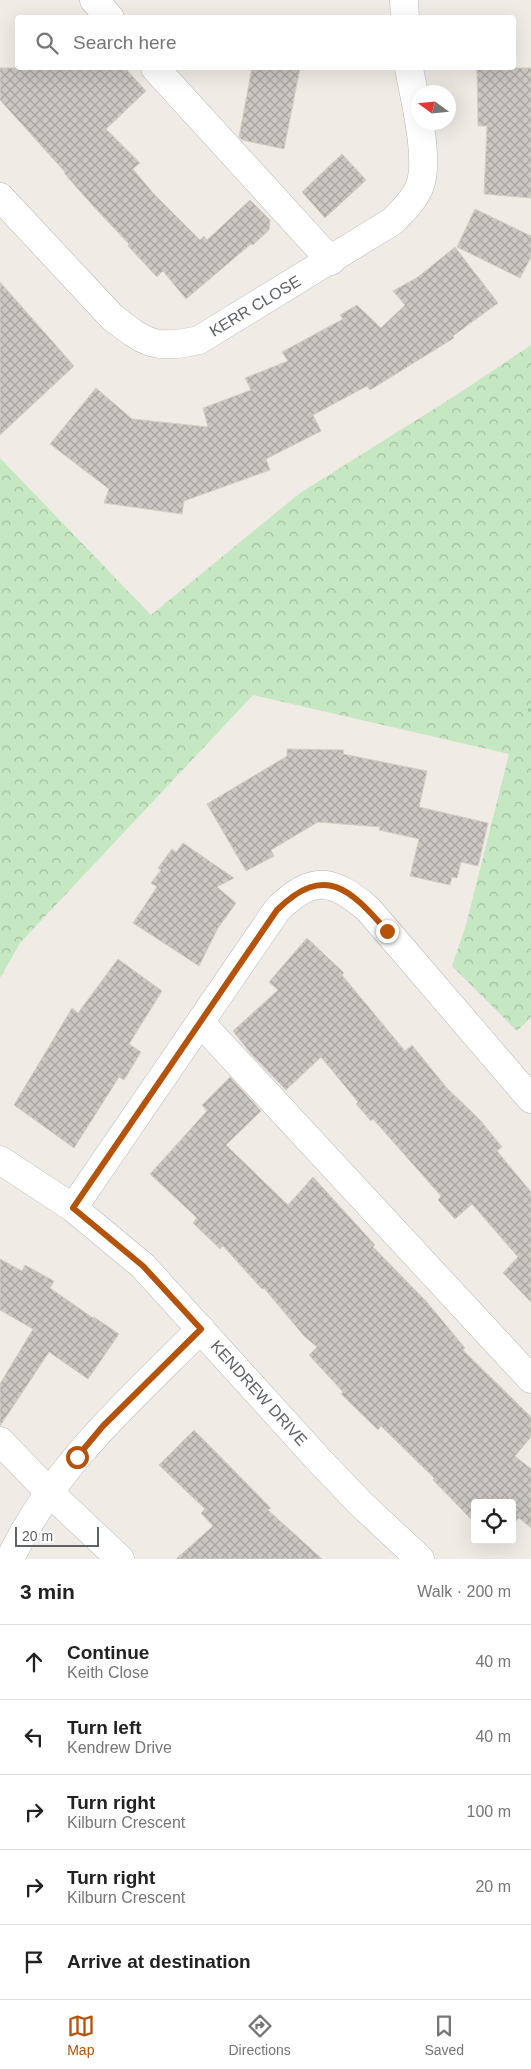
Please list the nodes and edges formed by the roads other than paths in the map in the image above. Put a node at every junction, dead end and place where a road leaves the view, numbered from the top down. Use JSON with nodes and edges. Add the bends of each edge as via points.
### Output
{"nodes":[{"id":1,"x":94,"y":0,"type":"edge"},
{"id":2,"x":404,"y":0,"type":"edge"},
{"id":3,"x":107,"y":15,"type":"edge"},
{"id":4,"x":405,"y":15,"type":"edge"},
{"id":5,"x":157,"y":70,"type":"edge"},
{"id":6,"x":409,"y":70,"type":"edge"},
{"id":7,"x":0,"y":196,"type":"edge"},
{"id":8,"x":331,"y":261,"type":"junction"},
{"id":9,"x":201,"y":1023,"type":"junction"},
{"id":10,"x":531,"y":1099,"type":"edge"},
{"id":11,"x":0,"y":1160,"type":"edge"},
{"id":12,"x":73,"y":1208,"type":"junction"},
{"id":13,"x":201,"y":1329,"type":"junction"},
{"id":14,"x":531,"y":1379,"type":"edge"},
{"id":15,"x":0,"y":1441,"type":"edge"},
{"id":16,"x":50,"y":1493,"type":"junction"},
{"id":17,"x":10,"y":1559,"type":"edge"},
{"id":18,"x":120,"y":1559,"type":"edge"},
{"id":19,"x":420,"y":1559,"type":"edge"}],
"edges":[{"from":1,"to":3,"type":"street"},
{"from":2,"to":4,"type":"street"},
{"from":5,"to":8,"type":"street"},
{"from":6,"to":8,"type":"street","name":"KERR CLOSE","via":[[422,141],[420,186],[412,203],[393,221]]},
{"from":7,"to":8,"type":"street","name":"KERR CLOSE","via":[[112,316],[132,333],[154,344],[176,345],[199,340]]},
{"from":9,"to":10,"type":"street","via":[[277,910],[290,897],[320,884],[337,887],[368,909]]},
{"from":9,"to":12,"type":"street"},
{"from":9,"to":14,"type":"street"},
{"from":11,"to":12,"type":"street","name":"KENDREW DRIVE"},
{"from":12,"to":13,"type":"street","name":"KENDREW DRIVE","via":[[143,1266]]},
{"from":13,"to":16,"type":"street","via":[[103,1426]]},
{"from":13,"to":19,"type":"street","name":"KENDREW DRIVE","via":[[318,1459]]},
{"from":15,"to":16,"type":"street"},
{"from":16,"to":17,"type":"street"},
{"from":16,"to":18,"type":"street"}]}
